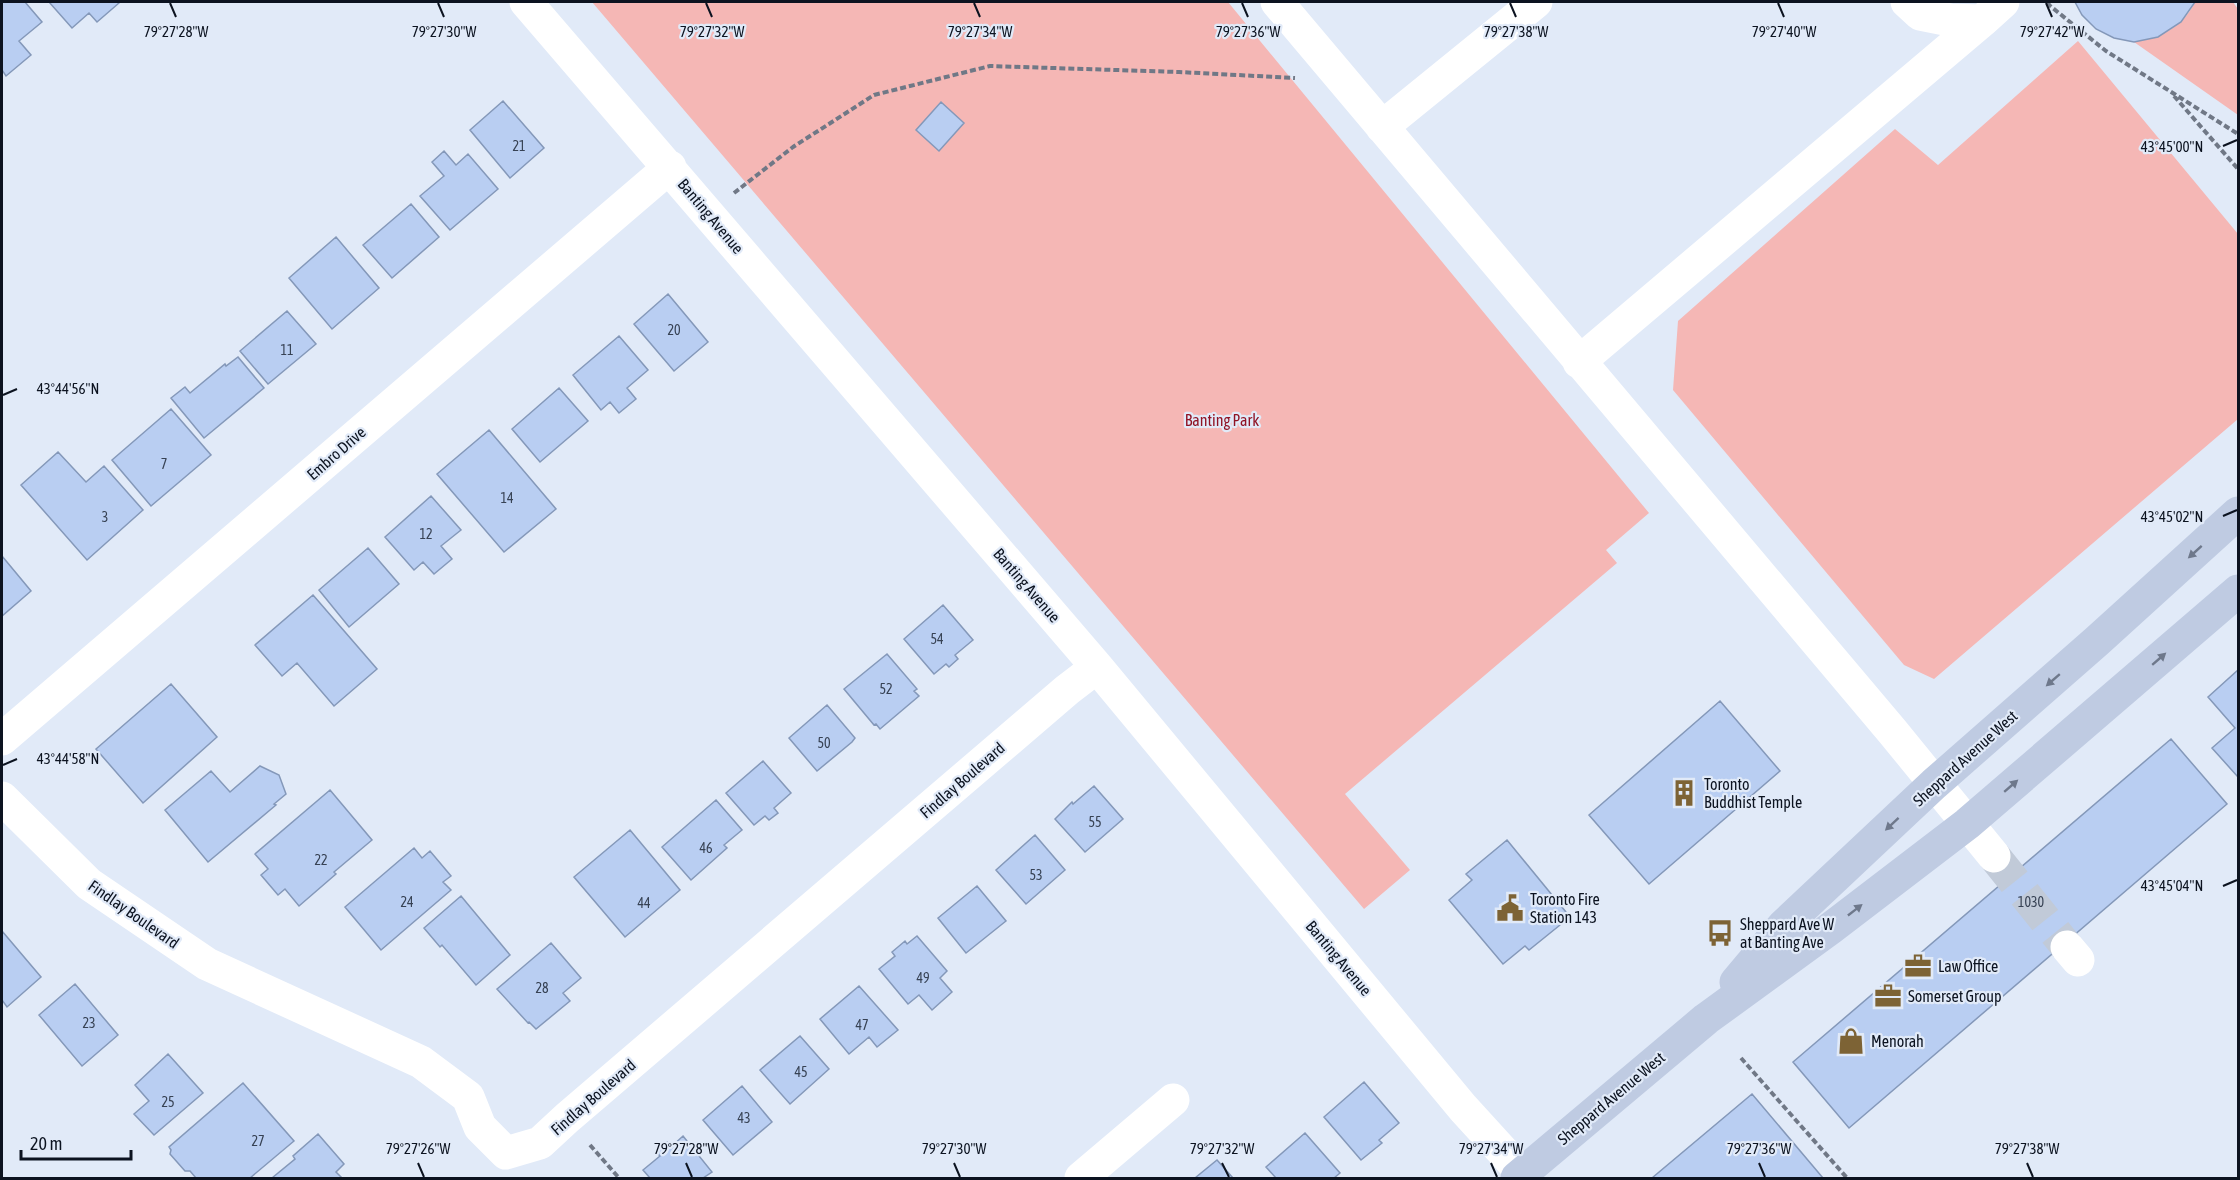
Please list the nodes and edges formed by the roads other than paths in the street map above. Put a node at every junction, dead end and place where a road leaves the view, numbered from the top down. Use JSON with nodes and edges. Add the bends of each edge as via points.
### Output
{"nodes":[{"id":1,"x":526,"y":2,"type":"edge"},
{"id":2,"x":1277,"y":2,"type":"edge"},
{"id":3,"x":1536,"y":2,"type":"edge"},
{"id":4,"x":1907,"y":2,"type":"edge"},
{"id":5,"x":1993,"y":11,"type":"edge"},
{"id":6,"x":1382,"y":128,"type":"junction"},
{"id":7,"x":670,"y":167,"type":"junction"},
{"id":8,"x":1579,"y":362,"type":"junction"},
{"id":9,"x":2238,"y":513,"type":"edge"},
{"id":10,"x":2238,"y":591,"type":"edge"},
{"id":11,"x":1097,"y":667,"type":"junction"},
{"id":12,"x":2,"y":739,"type":"edge"},
{"id":13,"x":1934,"y":784,"type":"junction"},
{"id":14,"x":2,"y":798,"type":"edge"},
{"id":15,"x":1966,"y":824,"type":"junction"},
{"id":16,"x":1994,"y":856,"type":"tunnel mouth"},
{"id":17,"x":1706,"y":1018,"type":"junction"},
{"id":18,"x":1173,"y":1100,"type":"dead end"},
{"id":19,"x":1522,"y":1177,"type":"edge"},
{"id":20,"x":1081,"y":1179,"type":"edge"}],
"edges":[{"from":1,"to":7,"type":"street","name":"Banting Avenue"},
{"from":2,"to":6,"type":"street"},
{"from":3,"to":6,"type":"street"},
{"from":4,"to":5,"type":"street","via":[[1920,14],[1950,21]]},
{"from":5,"to":8,"type":"street"},
{"from":6,"to":8,"type":"street"},
{"from":7,"to":11,"type":"street","name":"Banting Avenue"},
{"from":7,"to":12,"type":"street","name":"Embro Drive"},
{"from":8,"to":13,"type":"street"},
{"from":9,"to":13,"type":"main road","name":"Sheppard Avenue West","one_way":true},
{"from":15,"to":10,"type":"main road","name":"Sheppard Avenue West","one_way":true},
{"from":11,"to":14,"type":"street","name":"Findlay Boulevard","via":[[540,1143],[506,1153],[480,1128],[468,1097],[421,1062],[207,964],[89,884]]},
{"from":11,"to":19,"type":"street","name":"Banting Avenue"},
{"from":13,"to":15,"type":"street"},
{"from":13,"to":17,"type":"main road","name":"Sheppard Avenue West","one_way":true,"via":[[1783,926]]},
{"from":15,"to":16,"type":"street"},
{"from":17,"to":15,"type":"main road","name":"Sheppard Avenue West","one_way":true,"via":[[1832,928]]},
{"from":17,"to":19,"type":"main road","name":"Sheppard Avenue West"},
{"from":18,"to":20,"type":"street"}]}
